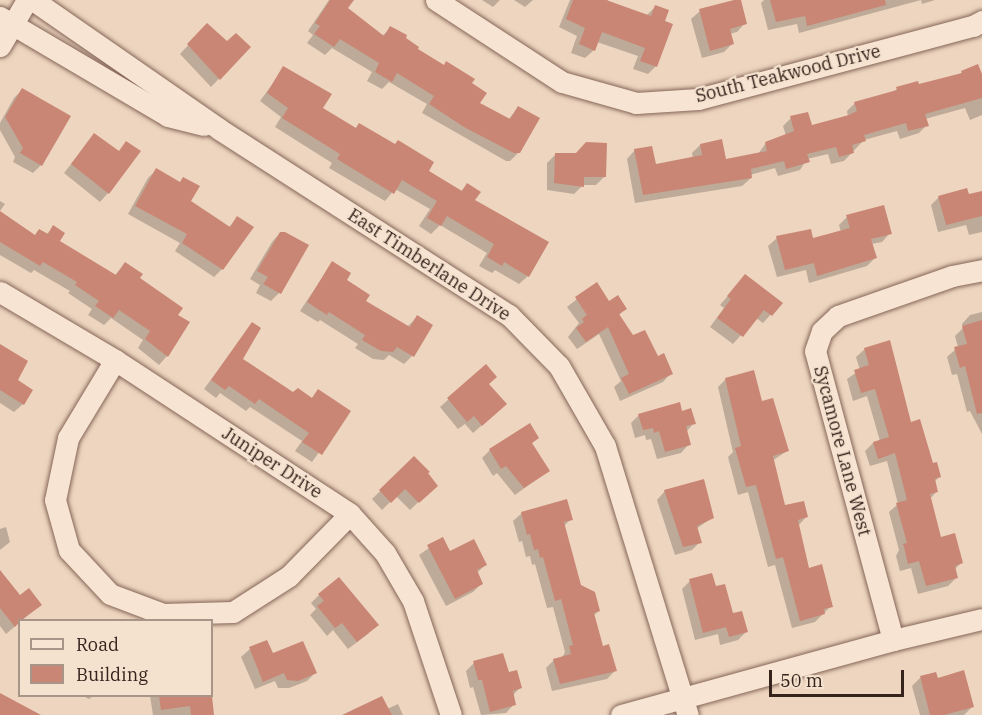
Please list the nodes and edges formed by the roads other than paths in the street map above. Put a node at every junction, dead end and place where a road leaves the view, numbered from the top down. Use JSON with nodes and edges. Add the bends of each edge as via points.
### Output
{"nodes":[{"id":1,"x":27,"y":0,"type":"edge"},
{"id":2,"x":33,"y":0,"type":"edge"},
{"id":3,"x":436,"y":0,"type":"edge"},
{"id":4,"x":6,"y":21,"type":"edge"},
{"id":5,"x":982,"y":21,"type":"edge"},
{"id":6,"x":0,"y":46,"type":"edge"},
{"id":7,"x":219,"y":129,"type":"junction"},
{"id":8,"x":982,"y":270,"type":"edge"},
{"id":9,"x":0,"y":292,"type":"edge"},
{"id":10,"x":115,"y":360,"type":"junction"},
{"id":11,"x":350,"y":513,"type":"junction"},
{"id":12,"x":982,"y":619,"type":"edge"},
{"id":13,"x":894,"y":640,"type":"junction"},
{"id":14,"x":686,"y":706,"type":"edge"},
{"id":15,"x":451,"y":715,"type":"edge"},
{"id":16,"x":621,"y":715,"type":"edge"}],
"edges":[{"from":1,"to":4,"type":"street"},
{"from":2,"to":7,"type":"street","name":"East Timberlane Drive"},
{"from":3,"to":5,"type":"street","name":"South Teakwood Drive","via":[[562,82],[636,103],[698,99]]},
{"from":4,"to":6,"type":"street"},
{"from":4,"to":7,"type":"street","name":"East Timberlane Drive","via":[[168,116]]},
{"from":7,"to":14,"type":"street","name":"East Timberlane Drive","via":[[509,315],[559,366],[605,446]]},
{"from":8,"to":13,"type":"street","name":"Sycamore Lane West","via":[[952,276],[838,316],[822,331],[815,351]]},
{"from":9,"to":10,"type":"street","name":"Juniper Drive"},
{"from":10,"to":11,"type":"street","name":"Juniper Drive"},
{"from":10,"to":11,"type":"street","via":[[68,438],[55,500],[69,550],[110,594],[163,614],[233,612],[290,576]]},
{"from":11,"to":15,"type":"street","name":"Juniper Drive","via":[[385,553],[413,600]]},
{"from":12,"to":13,"type":"street"},
{"from":13,"to":14,"type":"street"},
{"from":14,"to":16,"type":"street"}]}
